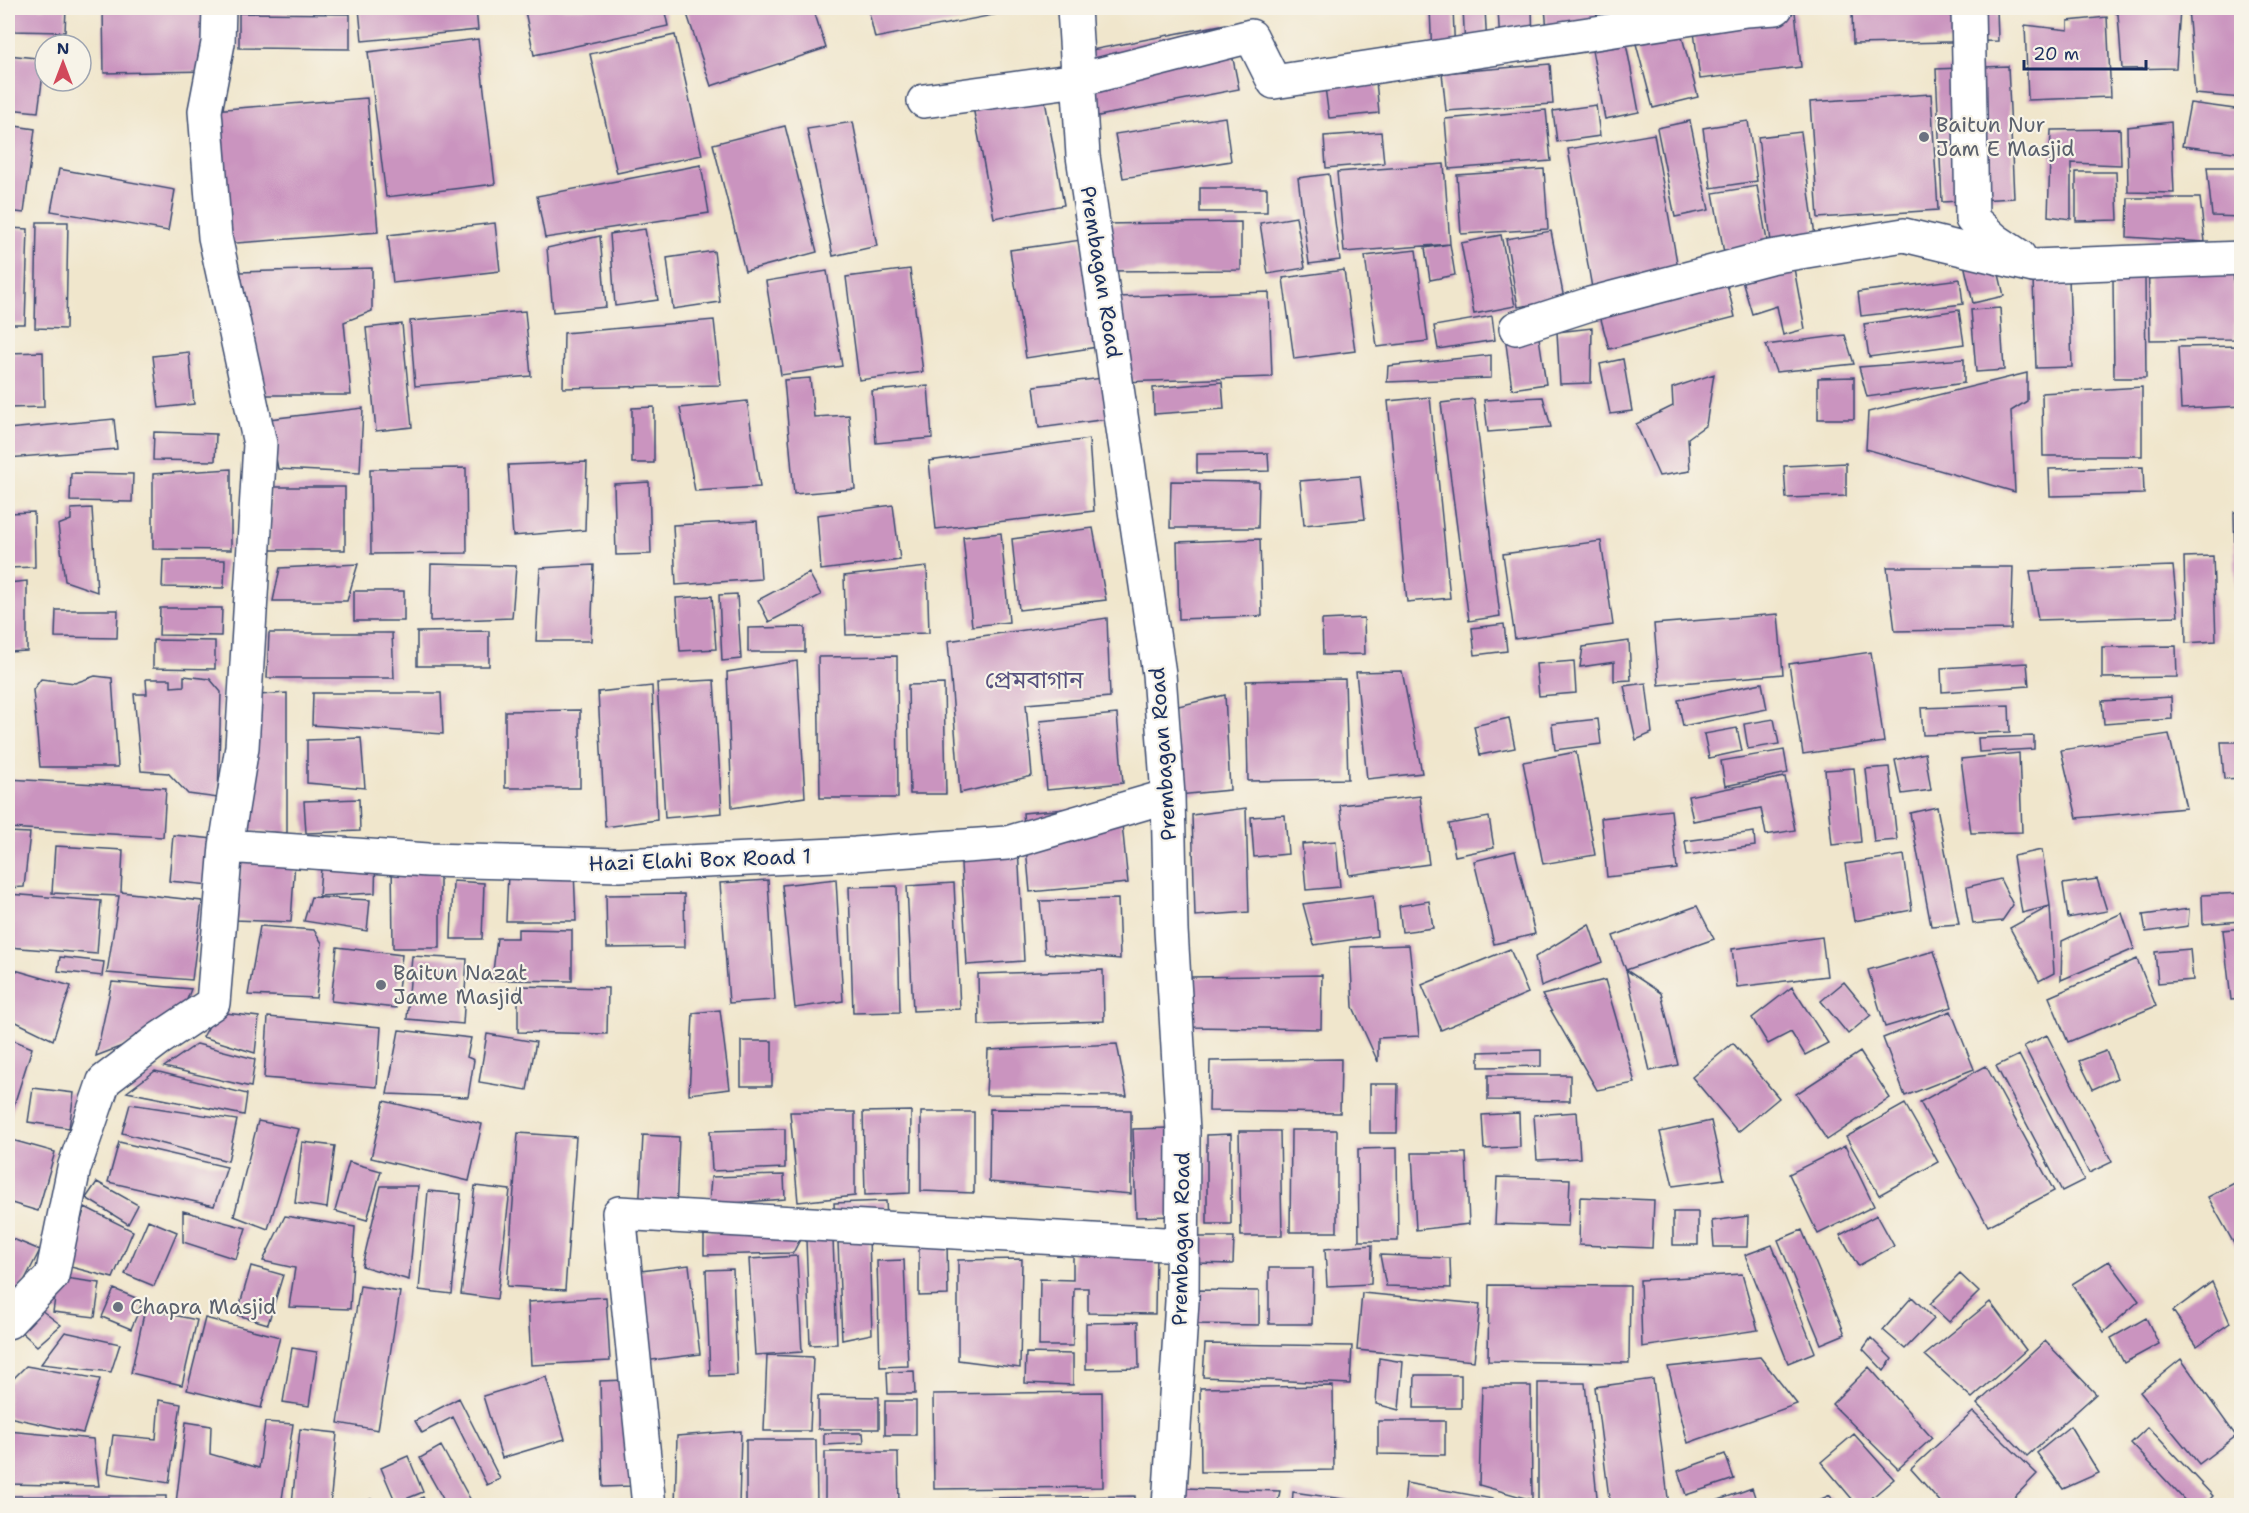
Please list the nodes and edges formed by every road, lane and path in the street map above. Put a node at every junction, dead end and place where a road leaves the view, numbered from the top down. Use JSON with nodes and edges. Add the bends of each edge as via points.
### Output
{"nodes":[{"id":1,"x":219,"y":8,"type":"edge"},
{"id":2,"x":1074,"y":8,"type":"edge"},
{"id":3,"x":1776,"y":8,"type":"edge"},
{"id":4,"x":1969,"y":8,"type":"edge"},
{"id":5,"x":1078,"y":80,"type":"junction"},
{"id":6,"x":924,"y":101,"type":"dead end"},
{"id":7,"x":2241,"y":258,"type":"edge"},
{"id":8,"x":2033,"y":266,"type":"junction"},
{"id":9,"x":1516,"y":328,"type":"dead end"},
{"id":10,"x":1168,"y":796,"type":"junction"},
{"id":11,"x":226,"y":846,"type":"junction"},
{"id":12,"x":1182,"y":1245,"type":"junction"},
{"id":13,"x":8,"y":1322,"type":"edge"},
{"id":14,"x":649,"y":1506,"type":"edge"},
{"id":15,"x":1169,"y":1506,"type":"edge"}],
"edges":[{"from":1,"to":11,"type":"street","via":[[218,43],[205,111],[215,237],[260,444],[242,747]]},
{"from":2,"to":5,"type":"street","name":"Prembagan Road"},
{"from":3,"to":5,"type":"street","via":[[1274,82],[1251,36]]},
{"from":4,"to":8,"type":"street","via":[[1972,219]]},
{"from":5,"to":6,"type":"street"},
{"from":5,"to":10,"type":"street","name":"Prembagan Road","via":[[1083,156],[1159,674]]},
{"from":7,"to":8,"type":"street"},
{"from":8,"to":9,"type":"street","via":[[1904,235],[1770,257],[1590,304]]},
{"from":10,"to":11,"type":"street","name":"Hazi Elahi Box Road 1","via":[[1007,843],[855,854],[619,865],[428,860]]},
{"from":10,"to":12,"type":"street","name":"Prembagan Road","via":[[1183,1131]]},
{"from":11,"to":13,"type":"street","via":[[213,1003],[104,1081],[74,1168],[52,1276]]},
{"from":12,"to":14,"type":"street","via":[[619,1213]]},
{"from":12,"to":15,"type":"street","name":"Prembagan Road"}]}
